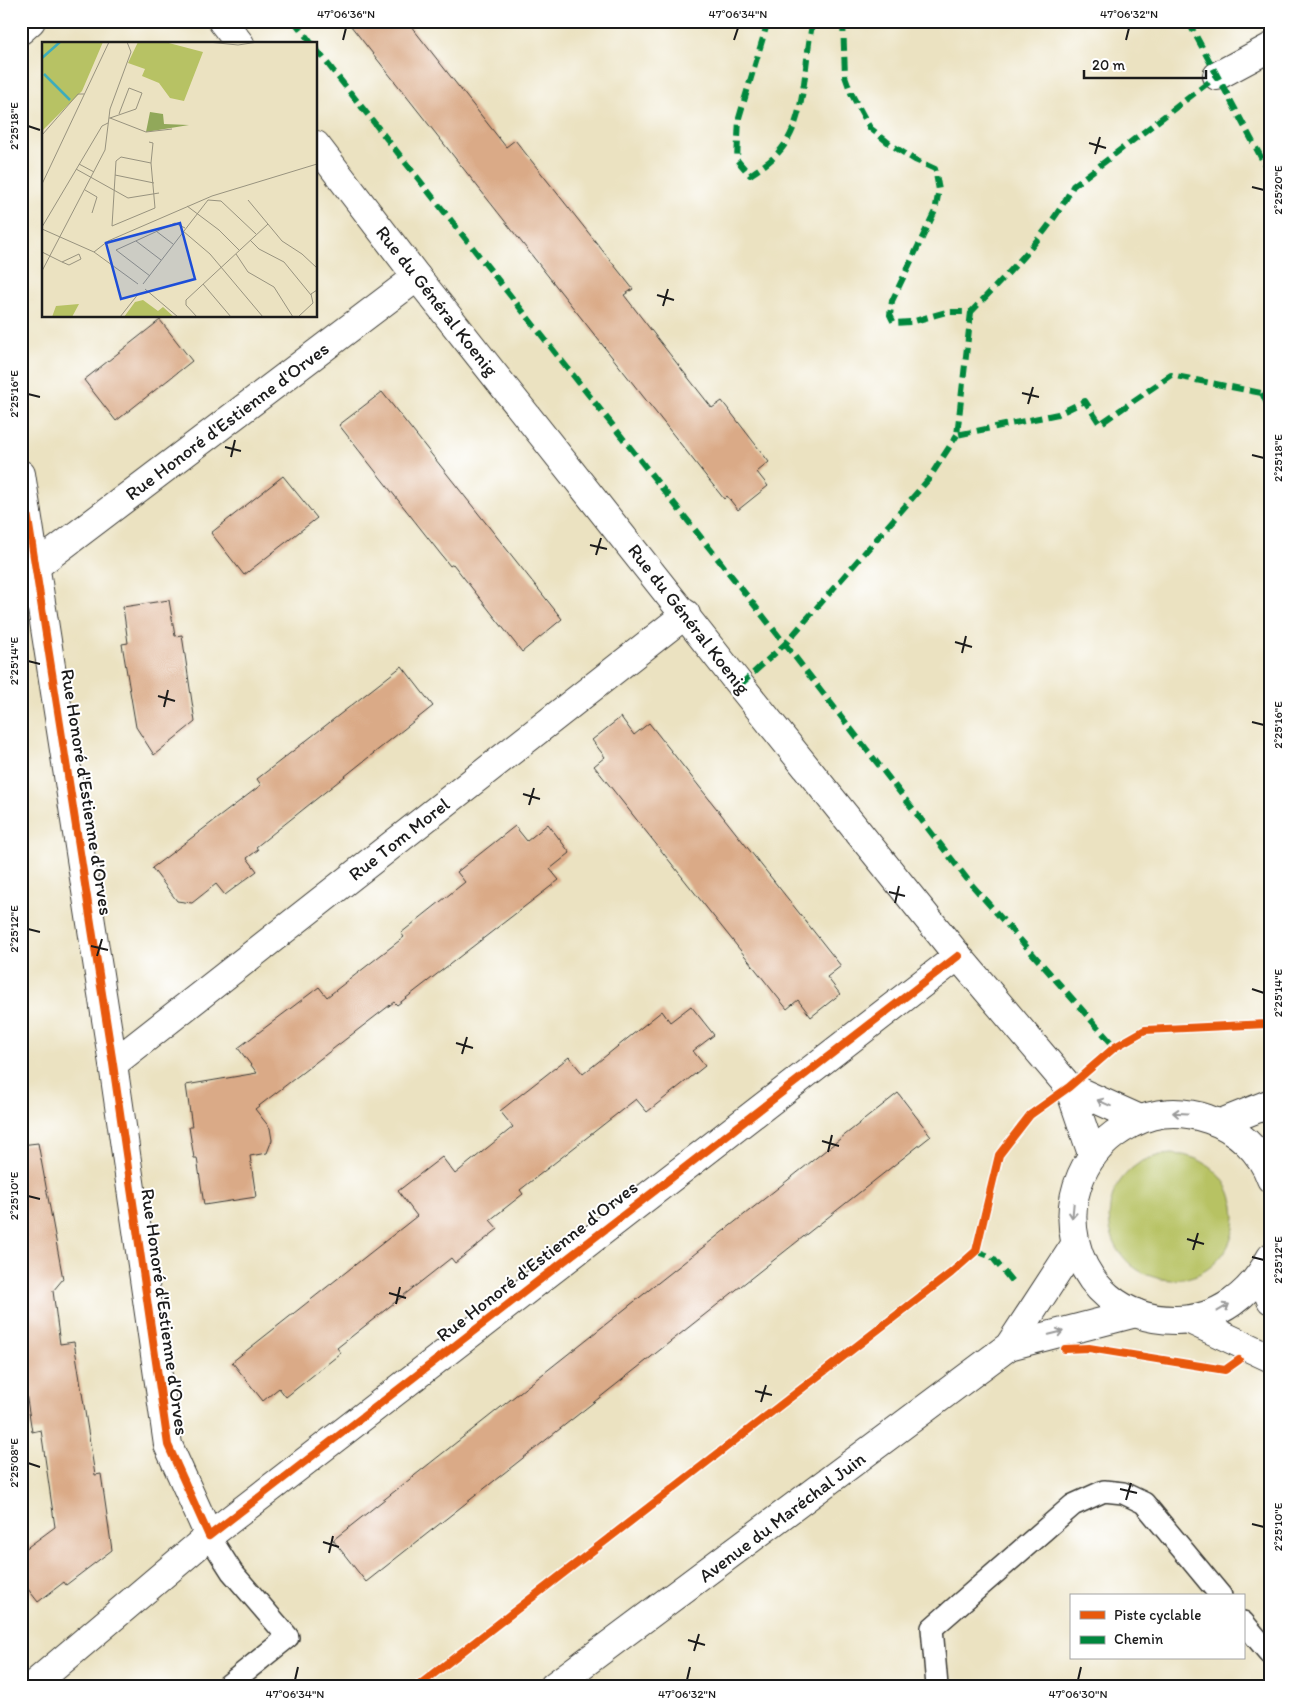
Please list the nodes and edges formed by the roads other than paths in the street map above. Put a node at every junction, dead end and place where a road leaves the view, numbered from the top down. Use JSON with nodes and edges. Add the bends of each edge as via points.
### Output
{"nodes":[{"id":1,"x":31,"y":21,"type":"edge"},
{"id":2,"x":222,"y":21,"type":"edge"},
{"id":3,"x":21,"y":30,"type":"edge"},
{"id":4,"x":238,"y":42,"type":"edge"},
{"id":5,"x":1271,"y":47,"type":"edge"},
{"id":6,"x":1217,"y":76,"type":"dead end"},
{"id":7,"x":318,"y":148,"type":"edge"},
{"id":8,"x":417,"y":277,"type":"junction"},
{"id":9,"x":21,"y":474,"type":"edge"},
{"id":10,"x":36,"y":566,"type":"junction"},
{"id":11,"x":686,"y":614,"type":"junction"},
{"id":12,"x":958,"y":956,"type":"junction"},
{"id":13,"x":113,"y":1064,"type":"junction"},
{"id":14,"x":1069,"y":1087,"type":"junction"},
{"id":15,"x":1271,"y":1103,"type":"edge"},
{"id":16,"x":1140,"y":1119,"type":"junction"},
{"id":17,"x":1221,"y":1123,"type":"junction"},
{"id":18,"x":1092,"y":1154,"type":"junction"},
{"id":19,"x":1271,"y":1179,"type":"edge"},
{"id":20,"x":1075,"y":1245,"type":"junction"},
{"id":21,"x":1267,"y":1278,"type":"edge"},
{"id":22,"x":1136,"y":1313,"type":"junction"},
{"id":23,"x":1190,"y":1320,"type":"junction"},
{"id":24,"x":1009,"y":1346,"type":"junction"},
{"id":25,"x":1271,"y":1358,"type":"edge"},
{"id":26,"x":209,"y":1536,"type":"junction"},
{"id":27,"x":1219,"y":1594,"type":"edge"},
{"id":28,"x":1244,"y":1623,"type":"edge"},
{"id":29,"x":1271,"y":1655,"type":"edge"},
{"id":30,"x":32,"y":1686,"type":"edge"},
{"id":31,"x":227,"y":1686,"type":"edge"},
{"id":32,"x":554,"y":1686,"type":"edge"},
{"id":33,"x":937,"y":1686,"type":"edge"}],
"edges":[{"from":1,"to":3,"type":"street"},
{"from":2,"to":4,"type":"street"},
{"from":5,"to":6,"type":"street"},
{"from":7,"to":8,"type":"street","name":"Rue du Général Koenig"},
{"from":8,"to":10,"type":"street","name":"Rue Honoré d'Estienne d'Orves"},
{"from":8,"to":11,"type":"street","name":"Rue du Général Koenig"},
{"from":9,"to":10,"type":"street","name":"Rue Honoré d'Estienne d'Orves"},
{"from":10,"to":13,"type":"street","name":"Rue Honoré d'Estienne d'Orves"},
{"from":11,"to":12,"type":"street","name":"Rue du Général Koenig"},
{"from":11,"to":13,"type":"street","name":"Rue Tom Morel"},
{"from":12,"to":14,"type":"street","name":"Rue du Général Koenig"},
{"from":12,"to":26,"type":"street","name":"Rue Honoré d'Estienne d'Orves"},
{"from":13,"to":26,"type":"street","name":"Rue Honoré d'Estienne d'Orves","via":[[168,1445]]},
{"from":16,"to":14,"type":"street","name":"Rue du Général Koenig","one_way":true},
{"from":14,"to":18,"type":"street","name":"Rue du Général Koenig"},
{"from":15,"to":17,"type":"street"},
{"from":17,"to":16,"type":"street","one_way":true,"via":[[1195,1114],[1167,1113]]},
{"from":16,"to":18,"type":"street","via":[[1113,1133]]},
{"from":17,"to":19,"type":"street","via":[[1247,1142],[1267,1168]]},
{"from":18,"to":20,"type":"street","one_way":true,"via":[[1077,1182],[1071,1214]]},
{"from":20,"to":22,"type":"street","via":[[1093,1280],[1109,1297]]},
{"from":20,"to":24,"type":"street","name":"Avenue du Maréchal Juin"},
{"from":23,"to":21,"type":"street","one_way":true,"via":[[1217,1312]]},
{"from":22,"to":23,"type":"street","via":[[1162,1320]]},
{"from":24,"to":22,"type":"street","name":"Avenue du Maréchal Juin","one_way":true},
{"from":23,"to":25,"type":"street"},
{"from":24,"to":32,"type":"street","name":"Avenue du Maréchal Juin"},
{"from":26,"to":30,"type":"street"},
{"from":26,"to":31,"type":"lane","via":[[232,1572],[288,1637]]},
{"from":27,"to":33,"type":"lane","via":[[1144,1503],[1124,1493],[1104,1491],[1073,1505],[932,1628]]},
{"from":28,"to":29,"type":"lane"}]}
